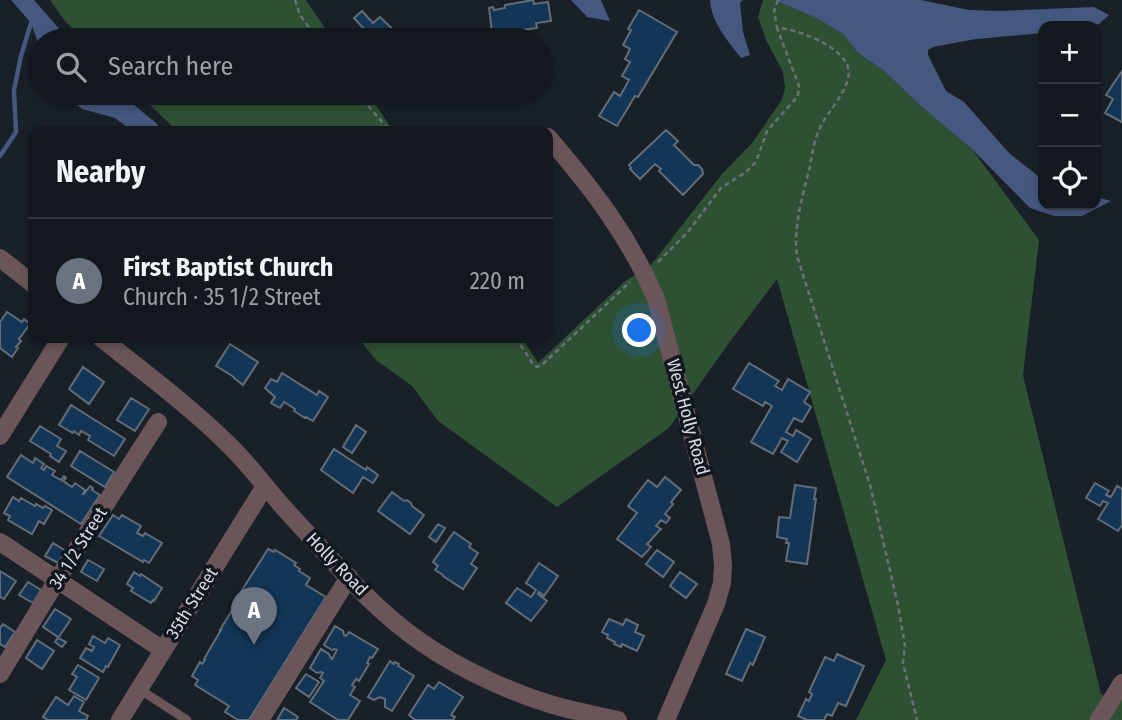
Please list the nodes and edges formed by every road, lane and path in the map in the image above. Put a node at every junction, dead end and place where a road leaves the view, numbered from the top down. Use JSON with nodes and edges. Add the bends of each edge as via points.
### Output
{"nodes":[{"id":1,"x":295,"y":0,"type":"edge"},
{"id":2,"x":778,"y":0,"type":"edge"},
{"id":3,"x":309,"y":28,"type":"edge"},
{"id":4,"x":777,"y":28,"type":"junction"},
{"id":5,"x":367,"y":105,"type":"edge"},
{"id":6,"x":386,"y":126,"type":"edge"},
{"id":7,"x":553,"y":142,"type":"edge"},
{"id":8,"x":0,"y":258,"type":"edge"},
{"id":9,"x":645,"y":272,"type":"junction"},
{"id":10,"x":28,"y":280,"type":"edge"},
{"id":11,"x":58,"y":343,"type":"edge"},
{"id":12,"x":107,"y":343,"type":"edge"},
{"id":13,"x":519,"y":343,"type":"edge"},
{"id":14,"x":158,"y":422,"type":"dead end"},
{"id":15,"x":0,"y":436,"type":"edge"},
{"id":16,"x":265,"y":486,"type":"junction"},
{"id":17,"x":0,"y":542,"type":"edge"},
{"id":18,"x":349,"y":577,"type":"junction"},
{"id":19,"x":57,"y":580,"type":"junction"},
{"id":20,"x":163,"y":650,"type":"junction"},
{"id":21,"x":0,"y":674,"type":"edge"},
{"id":22,"x":1122,"y":683,"type":"edge"},
{"id":23,"x":139,"y":689,"type":"junction"},
{"id":24,"x":120,"y":720,"type":"edge"},
{"id":25,"x":187,"y":720,"type":"edge"},
{"id":26,"x":260,"y":720,"type":"edge"},
{"id":27,"x":618,"y":720,"type":"edge"},
{"id":28,"x":666,"y":720,"type":"edge"},
{"id":29,"x":917,"y":720,"type":"edge"},
{"id":30,"x":1099,"y":720,"type":"edge"}],
"edges":[{"from":1,"to":3,"type":"path"},
{"from":2,"to":4,"type":"path","via":[[774,11]]},
{"from":4,"to":9,"type":"path","via":[[799,86],[798,96],[767,131],[756,162],[721,188],[687,233]]},
{"from":4,"to":29,"type":"path","via":[[788,28],[833,47],[849,68],[842,93],[816,136],[800,207],[797,256],[870,485],[898,605],[903,663]]},
{"from":5,"to":6,"type":"path"},
{"from":7,"to":9,"type":"street","name":"West Holly Road","via":[[624,235]]},
{"from":8,"to":10,"type":"street"},
{"from":9,"to":13,"type":"path","via":[[624,286],[543,364],[533,364]]},
{"from":9,"to":28,"type":"street","name":"West Holly Road","via":[[666,336],[723,565],[716,604]]},
{"from":11,"to":15,"type":"street"},
{"from":12,"to":16,"type":"street","name":"Holly Road","via":[[227,443]]},
{"from":14,"to":19,"type":"street","name":"34 1/2 Street"},
{"from":16,"to":18,"type":"street","name":"Holly Road"},
{"from":16,"to":20,"type":"street","name":"35th Street"},
{"from":17,"to":19,"type":"street"},
{"from":18,"to":26,"type":"street"},
{"from":18,"to":27,"type":"street","name":"Holly Road","via":[[382,610],[449,660],[528,696]]},
{"from":19,"to":20,"type":"street"},
{"from":19,"to":21,"type":"street","name":"34 1/2 Street"},
{"from":20,"to":23,"type":"street","name":"35th Street"},
{"from":22,"to":30,"type":"street"},
{"from":23,"to":24,"type":"street","name":"35th Street"},
{"from":23,"to":25,"type":"lane"}]}
